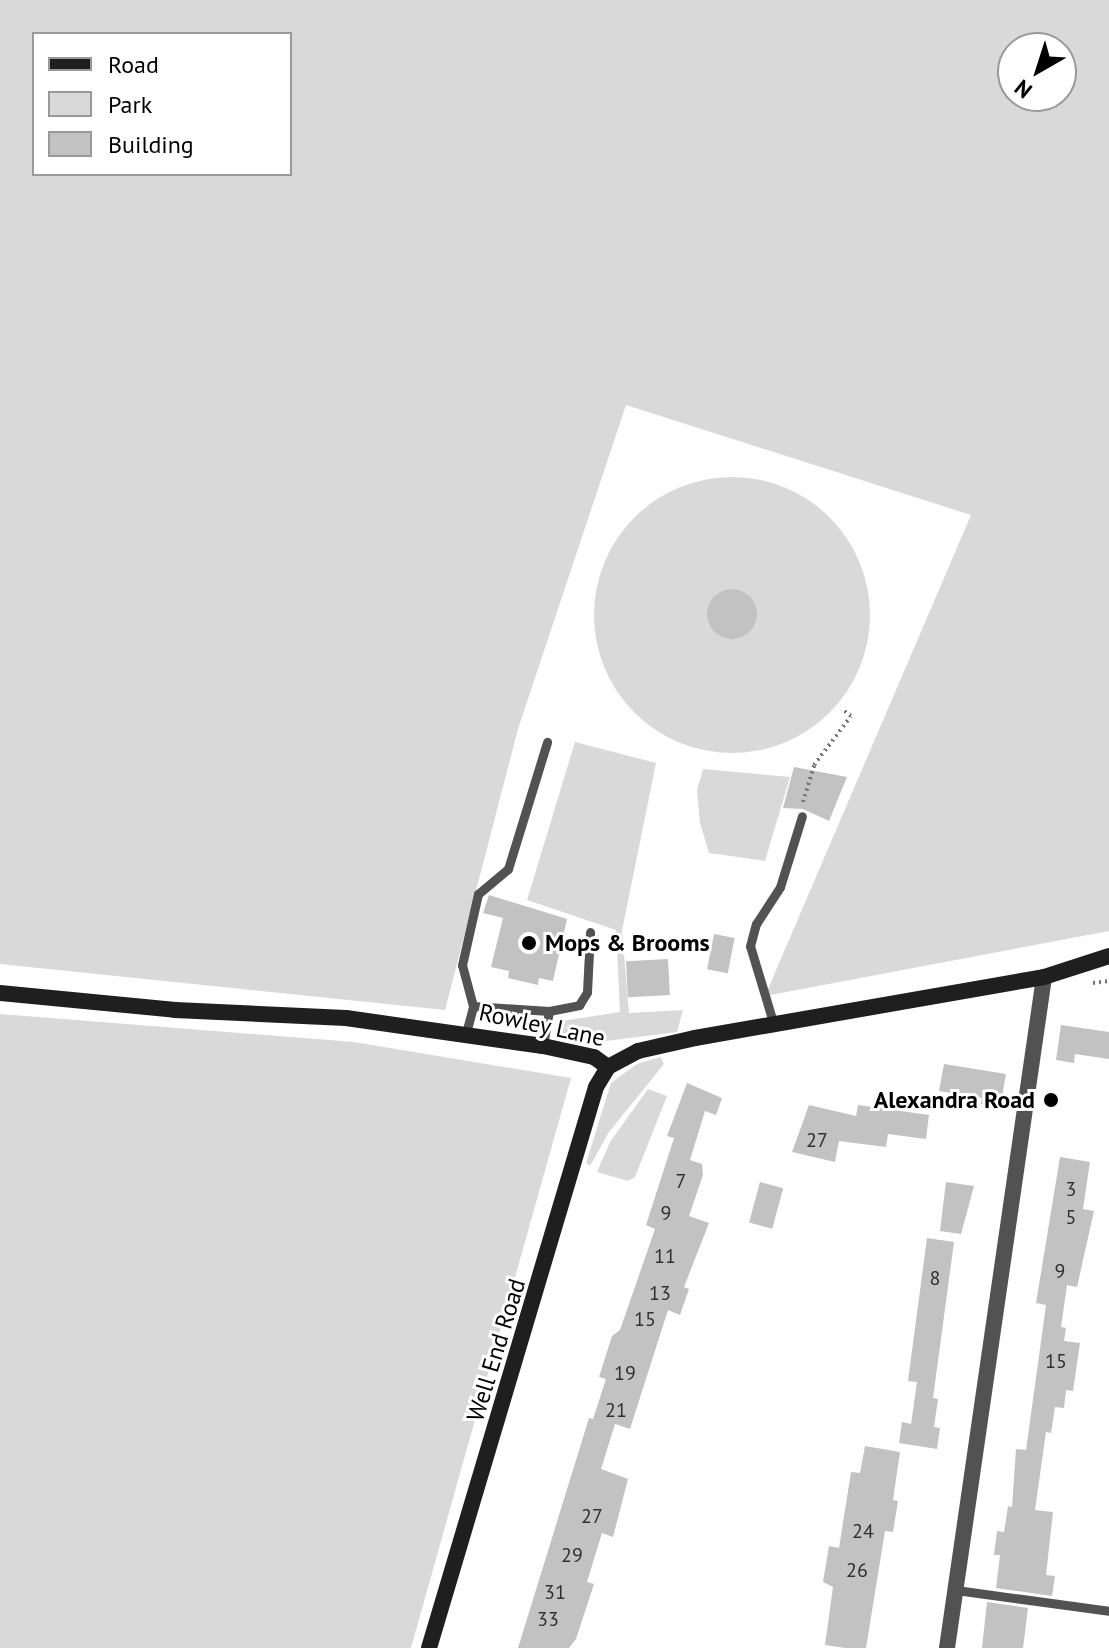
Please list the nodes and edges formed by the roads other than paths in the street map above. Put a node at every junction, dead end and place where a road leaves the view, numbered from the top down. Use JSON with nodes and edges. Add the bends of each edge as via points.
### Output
{"nodes":[{"id":1,"x":547,"y":742,"type":"dead end"},
{"id":2,"x":802,"y":816,"type":"road end"},
{"id":3,"x":590,"y":932,"type":"dead end"},
{"id":4,"x":1109,"y":956,"type":"edge"},
{"id":5,"x":1044,"y":977,"type":"junction"},
{"id":6,"x":0,"y":993,"type":"edge"},
{"id":7,"x":473,"y":1006,"type":"junction"},
{"id":8,"x":549,"y":1011,"type":"junction"},
{"id":9,"x":773,"y":1022,"type":"junction"},
{"id":10,"x":466,"y":1033,"type":"junction"},
{"id":11,"x":543,"y":1046,"type":"junction"},
{"id":12,"x":608,"y":1067,"type":"junction"},
{"id":13,"x":956,"y":1590,"type":"junction"},
{"id":14,"x":1109,"y":1611,"type":"edge"},
{"id":15,"x":429,"y":1648,"type":"edge"},
{"id":16,"x":947,"y":1648,"type":"edge"}],
"edges":[{"from":1,"to":7,"type":"lane","via":[[508,869],[478,894],[462,965]]},
{"from":2,"to":9,"type":"lane","via":[[780,887],[756,924],[750,946]]},
{"from":3,"to":8,"type":"lane","via":[[587,992],[579,1005]]},
{"from":4,"to":5,"type":"street","name":"Rowley Lane"},
{"from":5,"to":9,"type":"street","name":"Rowley Lane"},
{"from":5,"to":13,"type":"street"},
{"from":6,"to":10,"type":"street","name":"Rowley Lane","via":[[175,1010],[346,1018]]},
{"from":7,"to":8,"type":"lane"},
{"from":7,"to":10,"type":"lane"},
{"from":8,"to":11,"type":"lane"},
{"from":9,"to":12,"type":"street","name":"Rowley Lane","via":[[638,1051]]},
{"from":10,"to":11,"type":"street","name":"Rowley Lane"},
{"from":11,"to":12,"type":"street","name":"Rowley Lane","via":[[594,1057]]},
{"from":12,"to":15,"type":"street","name":"Well End Road","via":[[596,1087]]},
{"from":13,"to":14,"type":"lane"},
{"from":13,"to":16,"type":"street"}]}
